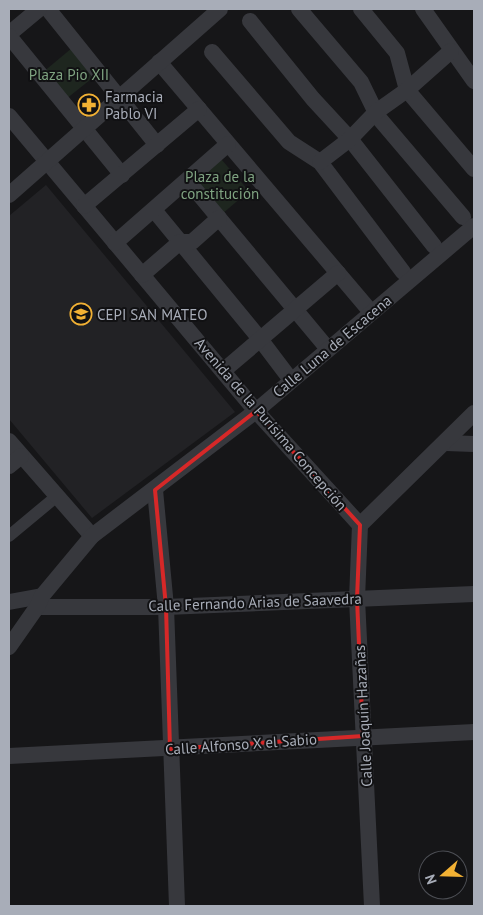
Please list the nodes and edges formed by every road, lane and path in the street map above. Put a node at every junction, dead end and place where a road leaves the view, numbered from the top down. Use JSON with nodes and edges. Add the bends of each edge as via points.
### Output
{"nodes":[{"id":1,"x":39,"y":9,"type":"edge"},
{"id":2,"x":48,"y":9,"type":"edge"},
{"id":3,"x":220,"y":9,"type":"edge"},
{"id":4,"x":300,"y":9,"type":"edge"},
{"id":5,"x":361,"y":9,"type":"edge"},
{"id":6,"x":423,"y":9,"type":"edge"},
{"id":7,"x":19,"y":15,"type":"edge"},
{"id":8,"x":250,"y":21,"type":"dead end"},
{"id":9,"x":9,"y":35,"type":"edge"},
{"id":10,"x":451,"y":51,"type":"junction"},
{"id":11,"x":212,"y":52,"type":"dead end"},
{"id":12,"x":158,"y":62,"type":"junction"},
{"id":13,"x":474,"y":81,"type":"edge"},
{"id":14,"x":407,"y":90,"type":"junction"},
{"id":15,"x":119,"y":98,"type":"junction"},
{"id":16,"x":198,"y":109,"type":"junction"},
{"id":17,"x":376,"y":112,"type":"junction"},
{"id":18,"x":9,"y":116,"type":"edge"},
{"id":19,"x":85,"y":129,"type":"junction"},
{"id":20,"x":350,"y":139,"type":"junction"},
{"id":21,"x":228,"y":144,"type":"junction"},
{"id":22,"x":157,"y":145,"type":"junction"},
{"id":23,"x":48,"y":162,"type":"junction"},
{"id":24,"x":320,"y":162,"type":"junction"},
{"id":25,"x":474,"y":169,"type":"edge"},
{"id":26,"x":122,"y":175,"type":"junction"},
{"id":27,"x":188,"y":181,"type":"junction"},
{"id":28,"x":9,"y":195,"type":"edge"},
{"id":29,"x":84,"y":206,"type":"junction"},
{"id":30,"x":154,"y":210,"type":"junction"},
{"id":31,"x":219,"y":218,"type":"junction"},
{"id":32,"x":469,"y":221,"type":"edge"},
{"id":33,"x":180,"y":242,"type":"junction"},
{"id":34,"x":115,"y":243,"type":"junction"},
{"id":35,"x":434,"y":246,"type":"dead end"},
{"id":36,"x":403,"y":272,"type":"dead end"},
{"id":37,"x":338,"y":273,"type":"junction"},
{"id":38,"x":142,"y":275,"type":"junction"},
{"id":39,"x":296,"y":308,"type":"junction"},
{"id":40,"x":371,"y":312,"type":"junction"},
{"id":41,"x":260,"y":339,"type":"junction"},
{"id":42,"x":328,"y":349,"type":"junction"},
{"id":43,"x":223,"y":371,"type":"junction"},
{"id":44,"x":291,"y":380,"type":"junction"},
{"id":45,"x":256,"y":411,"type":"junction"},
{"id":46,"x":474,"y":412,"type":"edge"},
{"id":47,"x":9,"y":441,"type":"edge"},
{"id":48,"x":446,"y":443,"type":"junction"},
{"id":49,"x":474,"y":444,"type":"edge"},
{"id":50,"x":15,"y":461,"type":"edge"},
{"id":51,"x":155,"y":490,"type":"junction"},
{"id":52,"x":57,"y":496,"type":"junction"},
{"id":53,"x":360,"y":525,"type":"junction"},
{"id":54,"x":9,"y":536,"type":"edge"},
{"id":55,"x":92,"y":536,"type":"junction"},
{"id":56,"x":474,"y":594,"type":"edge"},
{"id":57,"x":357,"y":598,"type":"junction"},
{"id":58,"x":9,"y":602,"type":"edge"},
{"id":59,"x":39,"y":602,"type":"junction"},
{"id":60,"x":166,"y":606,"type":"junction"},
{"id":61,"x":9,"y":647,"type":"edge"},
{"id":62,"x":474,"y":732,"type":"edge"},
{"id":63,"x":364,"y":736,"type":"junction"},
{"id":64,"x":170,"y":749,"type":"junction"},
{"id":65,"x":9,"y":756,"type":"edge"},
{"id":66,"x":177,"y":906,"type":"edge"},
{"id":67,"x":372,"y":906,"type":"edge"}],
"edges":[{"from":1,"to":7,"type":"street"},
{"from":2,"to":15,"type":"street"},
{"from":3,"to":12,"type":"street"},
{"from":4,"to":17,"type":"street","via":[[361,82]]},
{"from":5,"to":14,"type":"street","via":[[397,53]]},
{"from":6,"to":10,"type":"street"},
{"from":7,"to":9,"type":"street"},
{"from":8,"to":20,"type":"street"},
{"from":9,"to":19,"type":"street"},
{"from":10,"to":13,"type":"street"},
{"from":10,"to":14,"type":"street"},
{"from":11,"to":24,"type":"street","via":[[289,142]]},
{"from":12,"to":15,"type":"street"},
{"from":12,"to":16,"type":"street"},
{"from":14,"to":17,"type":"street"},
{"from":14,"to":25,"type":"street"},
{"from":15,"to":19,"type":"street"},
{"from":15,"to":22,"type":"street"},
{"from":16,"to":21,"type":"street"},
{"from":16,"to":22,"type":"street"},
{"from":17,"to":20,"type":"street"},
{"from":17,"to":32,"type":"street"},
{"from":18,"to":23,"type":"street","name":"Avenida de la Purísima Concepción"},
{"from":19,"to":23,"type":"street"},
{"from":19,"to":26,"type":"street"},
{"from":20,"to":24,"type":"street"},
{"from":20,"to":35,"type":"street"},
{"from":21,"to":27,"type":"street"},
{"from":21,"to":37,"type":"street"},
{"from":22,"to":26,"type":"street"},
{"from":23,"to":28,"type":"street"},
{"from":23,"to":29,"type":"street","name":"Avenida de la Purísima Concepción"},
{"from":24,"to":36,"type":"street"},
{"from":26,"to":29,"type":"street"},
{"from":27,"to":30,"type":"street"},
{"from":27,"to":31,"type":"street"},
{"from":29,"to":34,"type":"street","name":"Avenida de la Purísima Concepción"},
{"from":30,"to":33,"type":"street"},
{"from":30,"to":34,"type":"street"},
{"from":31,"to":33,"type":"street","via":[[192,242]]},
{"from":31,"to":39,"type":"street"},
{"from":32,"to":40,"type":"street","name":"Calle Luna de Escacena"},
{"from":33,"to":38,"type":"street"},
{"from":33,"to":41,"type":"street"},
{"from":34,"to":38,"type":"street","name":"Avenida de la Purísima Concepción"},
{"from":37,"to":39,"type":"street"},
{"from":37,"to":40,"type":"street"},
{"from":38,"to":43,"type":"street","name":"Avenida de la Purísima Concepción"},
{"from":39,"to":41,"type":"street"},
{"from":39,"to":42,"type":"street"},
{"from":40,"to":42,"type":"street","name":"Calle Luna de Escacena"},
{"from":41,"to":43,"type":"street"},
{"from":41,"to":44,"type":"street"},
{"from":42,"to":44,"type":"street","name":"Calle Luna de Escacena"},
{"from":43,"to":45,"type":"street","name":"Avenida de la Purísima Concepción"},
{"from":44,"to":45,"type":"street","name":"Calle Luna de Escacena"},
{"from":45,"to":51,"type":"street","name":"Calle Luna de Escacena"},
{"from":45,"to":53,"type":"street","name":"Avenida de la Purísima Concepción"},
{"from":46,"to":48,"type":"street"},
{"from":47,"to":50,"type":"street"},
{"from":48,"to":49,"type":"street"},
{"from":48,"to":53,"type":"street"},
{"from":50,"to":52,"type":"street"},
{"from":51,"to":55,"type":"street","name":"Calle Luna de Escacena"},
{"from":51,"to":60,"type":"street"},
{"from":52,"to":54,"type":"street"},
{"from":52,"to":55,"type":"street"},
{"from":53,"to":57,"type":"street","name":"Calle Joaquín Hazañas"},
{"from":55,"to":59,"type":"street","name":"Calle Luna de Escacena"},
{"from":56,"to":57,"type":"street","name":"Calle Fernando Arias de Saavedra"},
{"from":57,"to":60,"type":"street","name":"Calle Fernando Arias de Saavedra"},
{"from":57,"to":63,"type":"street","name":"Calle Joaquín Hazañas"},
{"from":58,"to":59,"type":"street","name":"Calle Fernando Arias de Saavedra"},
{"from":59,"to":60,"type":"street","name":"Calle Fernando Arias de Saavedra"},
{"from":59,"to":61,"type":"street","name":"Calle Luna de Escacena"},
{"from":60,"to":64,"type":"street"},
{"from":62,"to":63,"type":"street","name":"Calle Alfonso X el Sabio"},
{"from":63,"to":64,"type":"street","name":"Calle Alfonso X el Sabio"},
{"from":63,"to":67,"type":"street","name":"Calle Joaquín Hazañas"},
{"from":64,"to":65,"type":"street","name":"Calle Alfonso X el Sabio"},
{"from":64,"to":66,"type":"street"}]}
